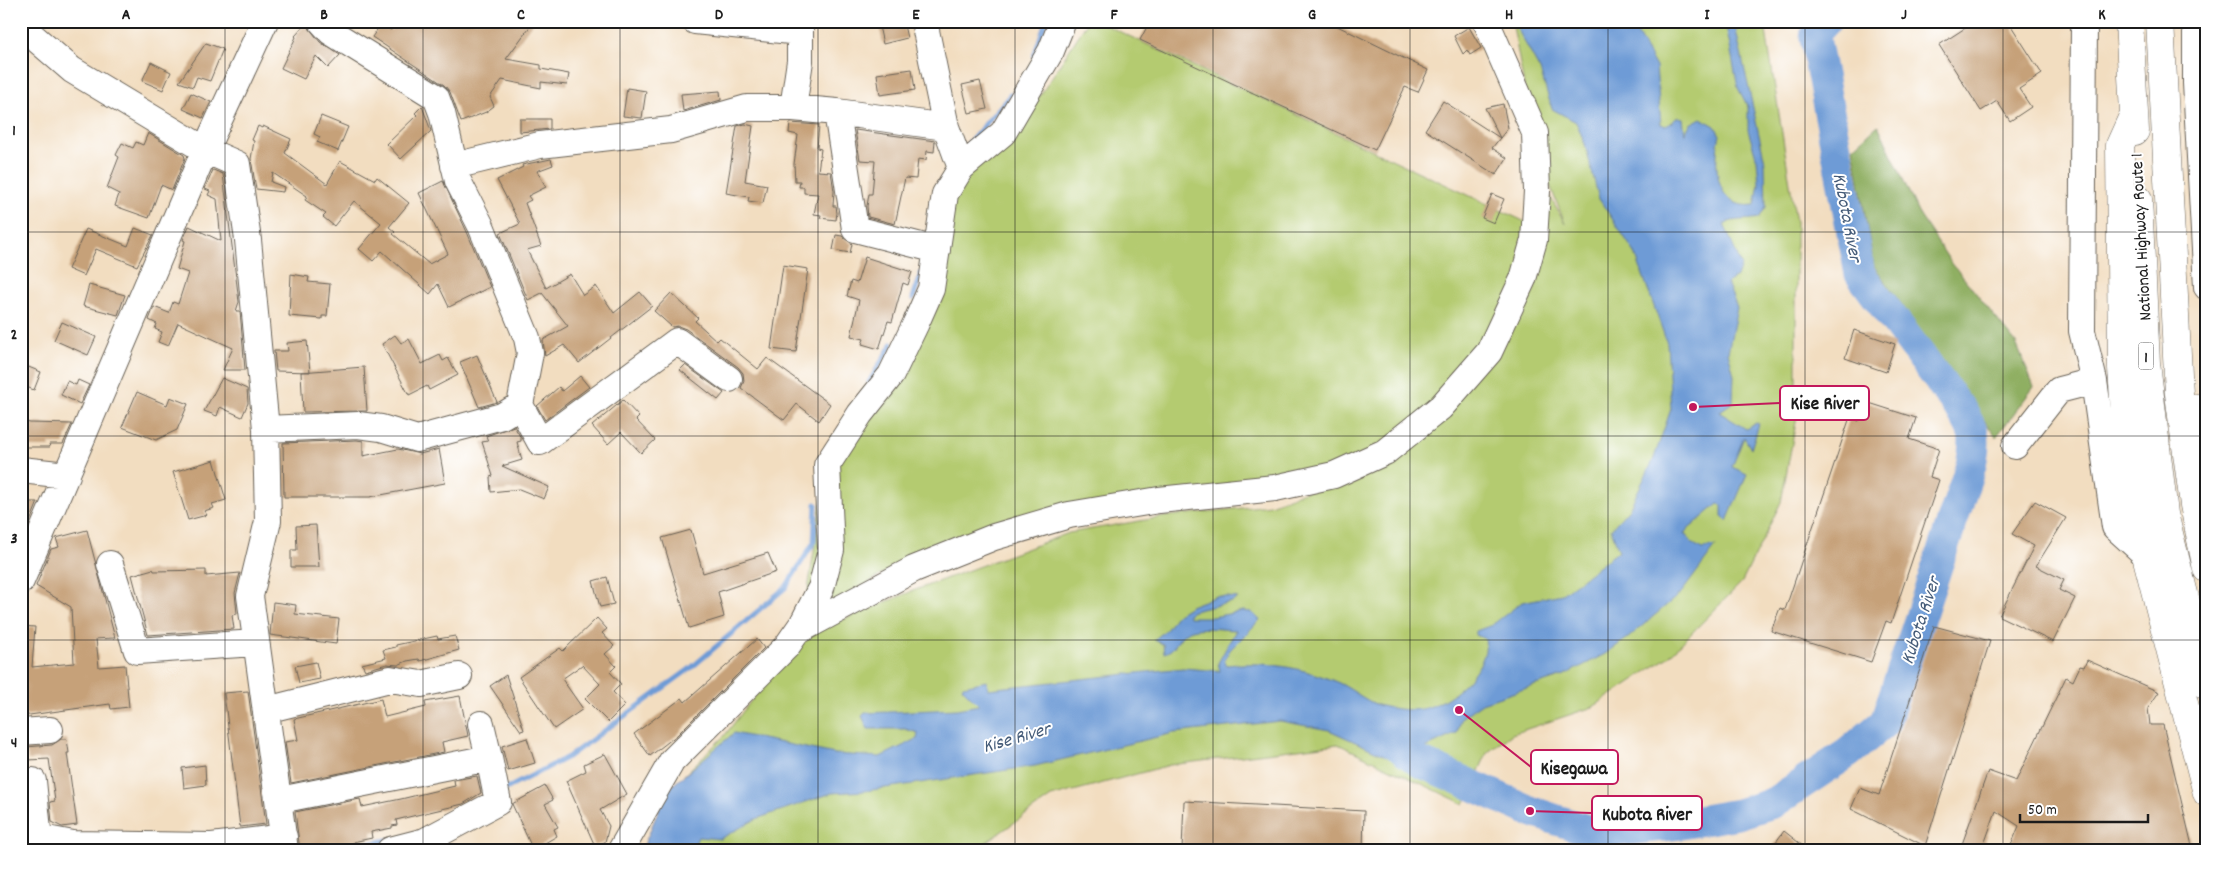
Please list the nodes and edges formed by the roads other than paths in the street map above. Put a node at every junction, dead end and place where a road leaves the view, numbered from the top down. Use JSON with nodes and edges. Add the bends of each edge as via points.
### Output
{"nodes":[{"id":1,"x":265,"y":21,"type":"edge"},
{"id":2,"x":321,"y":21,"type":"edge"},
{"id":3,"x":695,"y":21,"type":"edge"},
{"id":4,"x":924,"y":21,"type":"edge"},
{"id":5,"x":1063,"y":21,"type":"edge"},
{"id":6,"x":1486,"y":21,"type":"edge"},
{"id":7,"x":2084,"y":21,"type":"edge"},
{"id":8,"x":2129,"y":21,"type":"edge"},
{"id":9,"x":2160,"y":21,"type":"edge"},
{"id":10,"x":2196,"y":21,"type":"edge"},
{"id":11,"x":21,"y":26,"type":"edge"},
{"id":12,"x":800,"y":27,"type":"edge"},
{"id":13,"x":2201,"y":87,"type":"edge"},
{"id":14,"x":793,"y":108,"type":"junction"},
{"id":15,"x":837,"y":112,"type":"junction"},
{"id":16,"x":2134,"y":114,"type":"junction"},
{"id":17,"x":946,"y":127,"type":"junction"},
{"id":18,"x":204,"y":150,"type":"junction"},
{"id":19,"x":454,"y":166,"type":"junction"},
{"id":20,"x":961,"y":168,"type":"junction"},
{"id":21,"x":937,"y":250,"type":"junction"},
{"id":22,"x":2172,"y":287,"type":"junction"},
{"id":23,"x":2207,"y":287,"type":"edge"},
{"id":24,"x":729,"y":379,"type":"dead end"},
{"id":25,"x":2094,"y":381,"type":"junction"},
{"id":26,"x":520,"y":405,"type":"junction"},
{"id":27,"x":266,"y":428,"type":"junction"},
{"id":28,"x":2015,"y":446,"type":"dead end"},
{"id":29,"x":2207,"y":455,"type":"edge"},
{"id":30,"x":21,"y":470,"type":"edge"},
{"id":31,"x":67,"y":475,"type":"junction"},
{"id":32,"x":2146,"y":555,"type":"junction"},
{"id":33,"x":110,"y":564,"type":"dead end"},
{"id":34,"x":2207,"y":569,"type":"edge"},
{"id":35,"x":21,"y":581,"type":"edge"},
{"id":36,"x":798,"y":631,"type":"junction"},
{"id":37,"x":255,"y":643,"type":"junction"},
{"id":38,"x":459,"y":676,"type":"dead end"},
{"id":39,"x":2207,"y":686,"type":"edge"},
{"id":40,"x":266,"y":710,"type":"junction"},
{"id":41,"x":482,"y":724,"type":"dead end"},
{"id":42,"x":50,"y":730,"type":"dead end"},
{"id":43,"x":21,"y":732,"type":"edge"},
{"id":44,"x":489,"y":758,"type":"junction"},
{"id":45,"x":33,"y":782,"type":"dead end"},
{"id":46,"x":2207,"y":793,"type":"edge"},
{"id":47,"x":280,"y":800,"type":"junction"},
{"id":48,"x":34,"y":840,"type":"edge"},
{"id":49,"x":285,"y":843,"type":"edge"},
{"id":50,"x":428,"y":845,"type":"edge"},
{"id":51,"x":390,"y":850,"type":"edge"},
{"id":52,"x":621,"y":850,"type":"edge"}],
"edges":[{"from":1,"to":18,"type":"street"},
{"from":2,"to":19,"type":"street","via":[[331,32],[436,97]]},
{"from":3,"to":12,"type":"street"},
{"from":4,"to":17,"type":"street"},
{"from":5,"to":20,"type":"street","via":[[1051,51],[1003,133]]},
{"from":6,"to":36,"type":"street","via":[[1535,133],[1537,191],[1534,240],[1523,279],[1489,352],[1441,407],[1385,452],[1334,475],[1275,488],[1159,500],[1059,518],[994,537],[914,569]]},
{"from":7,"to":25,"type":"street","via":[[2082,331]]},
{"from":8,"to":16,"type":"highway","name":"National Highway Route 1","number":"1"},
{"from":9,"to":22,"type":"highway","name":"National Highway Route 1","number":"1"},
{"from":10,"to":13,"type":"street"},
{"from":11,"to":18,"type":"street","via":[[72,70]]},
{"from":12,"to":14,"type":"street","via":[[800,61]]},
{"from":13,"to":23,"type":"street"},
{"from":14,"to":15,"type":"street"},
{"from":14,"to":19,"type":"street","via":[[747,108],[671,130],[540,145]]},
{"from":15,"to":17,"type":"street"},
{"from":15,"to":21,"type":"street","via":[[855,229]]},
{"from":16,"to":32,"type":"highway","via":[[2120,145],[2122,368],[2126,430]]},
{"from":16,"to":39,"type":"highway","name":"National Highway Route 1","number":"1","via":[[2146,363],[2164,514]]},
{"from":17,"to":20,"type":"street"},
{"from":18,"to":27,"type":"street","via":[[237,164],[248,240]]},
{"from":18,"to":31,"type":"street"},
{"from":19,"to":26,"type":"street","via":[[527,338],[530,353]]},
{"from":20,"to":21,"type":"street","via":[[945,194]]},
{"from":21,"to":36,"type":"street","via":[[931,289],[891,375],[860,414],[827,465],[831,550],[822,588]]},
{"from":22,"to":29,"type":"highway"},
{"from":22,"to":34,"type":"highway","name":"National Highway Route 1","number":"1","via":[[2179,394],[2194,505]]},
{"from":24,"to":26,"type":"street","via":[[677,341],[540,442]]},
{"from":25,"to":28,"type":"street","via":[[2059,390]]},
{"from":25,"to":32,"type":"street","via":[[2114,527]]},
{"from":26,"to":27,"type":"street","via":[[502,416],[417,439],[358,425]]},
{"from":27,"to":37,"type":"street","via":[[268,521],[250,596]]},
{"from":30,"to":31,"type":"street"},
{"from":31,"to":35,"type":"street"},
{"from":32,"to":46,"type":"highway"},
{"from":33,"to":37,"type":"street","via":[[137,651]]},
{"from":36,"to":52,"type":"street","via":[[787,646],[672,761]]},
{"from":37,"to":40,"type":"street"},
{"from":38,"to":40,"type":"street","via":[[421,684],[390,679]]},
{"from":40,"to":47,"type":"street"},
{"from":41,"to":44,"type":"street"},
{"from":42,"to":43,"type":"street"},
{"from":44,"to":47,"type":"street"},
{"from":44,"to":50,"type":"street","via":[[498,802]]},
{"from":45,"to":48,"type":"street"},
{"from":47,"to":49,"type":"street"},
{"from":48,"to":49,"type":"street","via":[[74,844],[212,846]]},
{"from":50,"to":51,"type":"street"}]}
